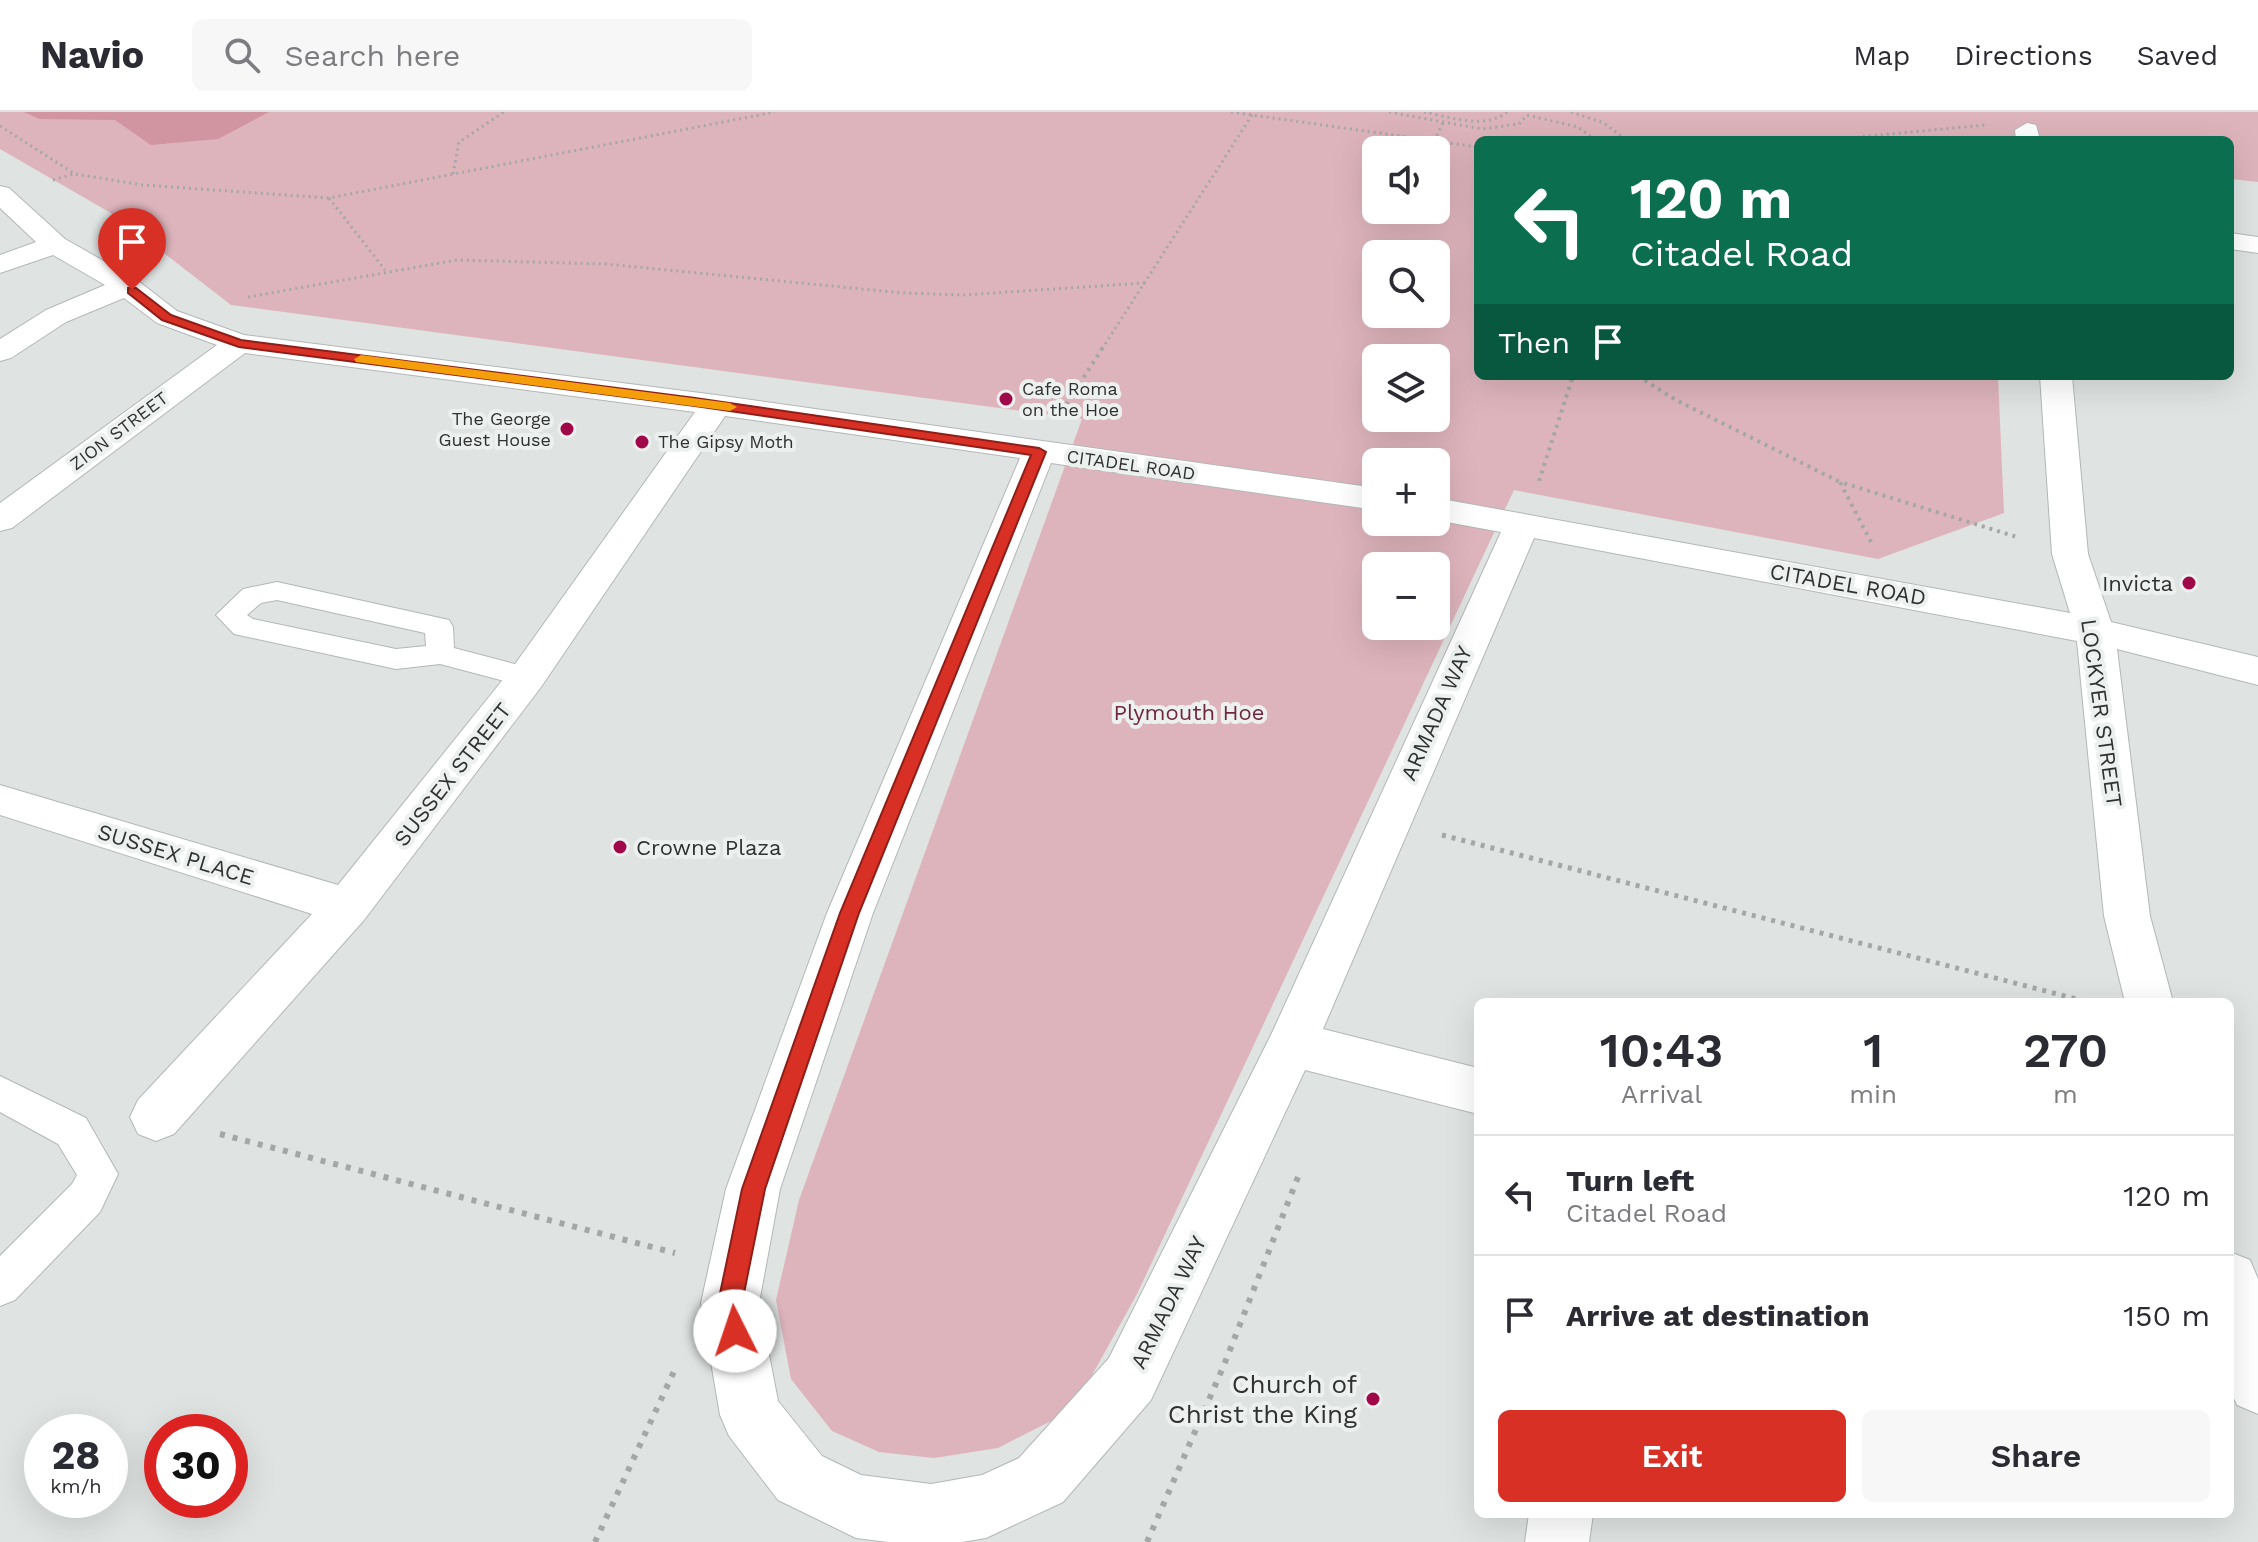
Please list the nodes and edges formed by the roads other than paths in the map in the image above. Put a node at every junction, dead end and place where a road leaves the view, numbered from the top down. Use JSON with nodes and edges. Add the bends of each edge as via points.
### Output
{"nodes":[{"id":1,"x":0,"y":194,"type":"edge"},
{"id":2,"x":2234,"y":242,"type":"edge"},
{"id":3,"x":55,"y":245,"type":"junction"},
{"id":4,"x":2258,"y":245,"type":"edge"},
{"id":5,"x":0,"y":265,"type":"edge"},
{"id":6,"x":127,"y":286,"type":"junction"},
{"id":7,"x":239,"y":343,"type":"junction"},
{"id":8,"x":0,"y":352,"type":"edge"},
{"id":9,"x":2056,"y":380,"type":"edge"},
{"id":10,"x":716,"y":405,"type":"junction"},
{"id":11,"x":1039,"y":452,"type":"junction"},
{"id":12,"x":1362,"y":497,"type":"edge"},
{"id":13,"x":1450,"y":511,"type":"edge"},
{"id":14,"x":0,"y":520,"type":"edge"},
{"id":15,"x":1523,"y":524,"type":"junction"},
{"id":16,"x":2095,"y":631,"type":"junction"},
{"id":17,"x":440,"y":654,"type":"junction"},
{"id":18,"x":2258,"y":671,"type":"edge"},
{"id":19,"x":527,"y":677,"type":"junction"},
{"id":20,"x":4,"y":800,"type":"dead end"},
{"id":21,"x":348,"y":907,"type":"junction"},
{"id":22,"x":2148,"y":998,"type":"edge"},
{"id":23,"x":1292,"y":1044,"type":"junction"},
{"id":24,"x":1474,"y":1090,"type":"edge"},
{"id":25,"x":0,"y":1093,"type":"edge"},
{"id":26,"x":156,"y":1117,"type":"road end"},
{"id":27,"x":0,"y":1285,"type":"edge"},
{"id":28,"x":2242,"y":1296,"type":"edge"},
{"id":29,"x":2258,"y":1384,"type":"edge"},
{"id":30,"x":1560,"y":1518,"type":"edge"},
{"id":31,"x":1557,"y":1542,"type":"edge"}],
"edges":[{"from":1,"to":3,"type":"street","name":"CITADEL ROAD"},
{"from":2,"to":4,"type":"street"},
{"from":3,"to":5,"type":"street"},
{"from":3,"to":6,"type":"street","name":"CITADEL ROAD"},
{"from":6,"to":7,"type":"street","name":"CITADEL ROAD","via":[[167,317]]},
{"from":6,"to":8,"type":"street","via":[[56,316]]},
{"from":7,"to":10,"type":"street","name":"CITADEL ROAD"},
{"from":7,"to":14,"type":"street","name":"ZION STREET"},
{"from":9,"to":16,"type":"street","name":"LOCKYER STREET","via":[[2070,554]]},
{"from":10,"to":11,"type":"street","name":"CITADEL ROAD"},
{"from":10,"to":19,"type":"street","name":"SUSSEX STREET"},
{"from":11,"to":12,"type":"street","name":"CITADEL ROAD"},
{"from":11,"to":23,"type":"street","name":"ARMADA WAY","via":[[850,913],[753,1189],[730,1303],[750,1415],[800,1478],[856,1506],[931,1516],[986,1506],[1041,1480],[1130,1379]]},
{"from":13,"to":15,"type":"street","name":"CITADEL ROAD"},
{"from":15,"to":16,"type":"street","name":"CITADEL ROAD"},
{"from":15,"to":23,"type":"street","name":"ARMADA WAY"},
{"from":16,"to":18,"type":"street","name":"CITADEL ROAD"},
{"from":16,"to":22,"type":"street","name":"LOCKYER STREET","via":[[2127,916]]},
{"from":17,"to":17,"type":"lane","via":[[439,627],[277,591],[253,595],[230,615],[244,627],[396,659]]},
{"from":17,"to":19,"type":"lane"},
{"from":19,"to":21,"type":"street","name":"SUSSEX STREET"},
{"from":20,"to":21,"type":"street","name":"SUSSEX PLACE"},
{"from":21,"to":26,"type":"street","name":"SUSSEX STREET"},
{"from":23,"to":24,"type":"street"},
{"from":25,"to":27,"type":"lane","via":[[72,1131],[98,1174],[86,1198]]},
{"from":28,"to":29,"type":"street"},
{"from":30,"to":31,"type":"street"}]}
